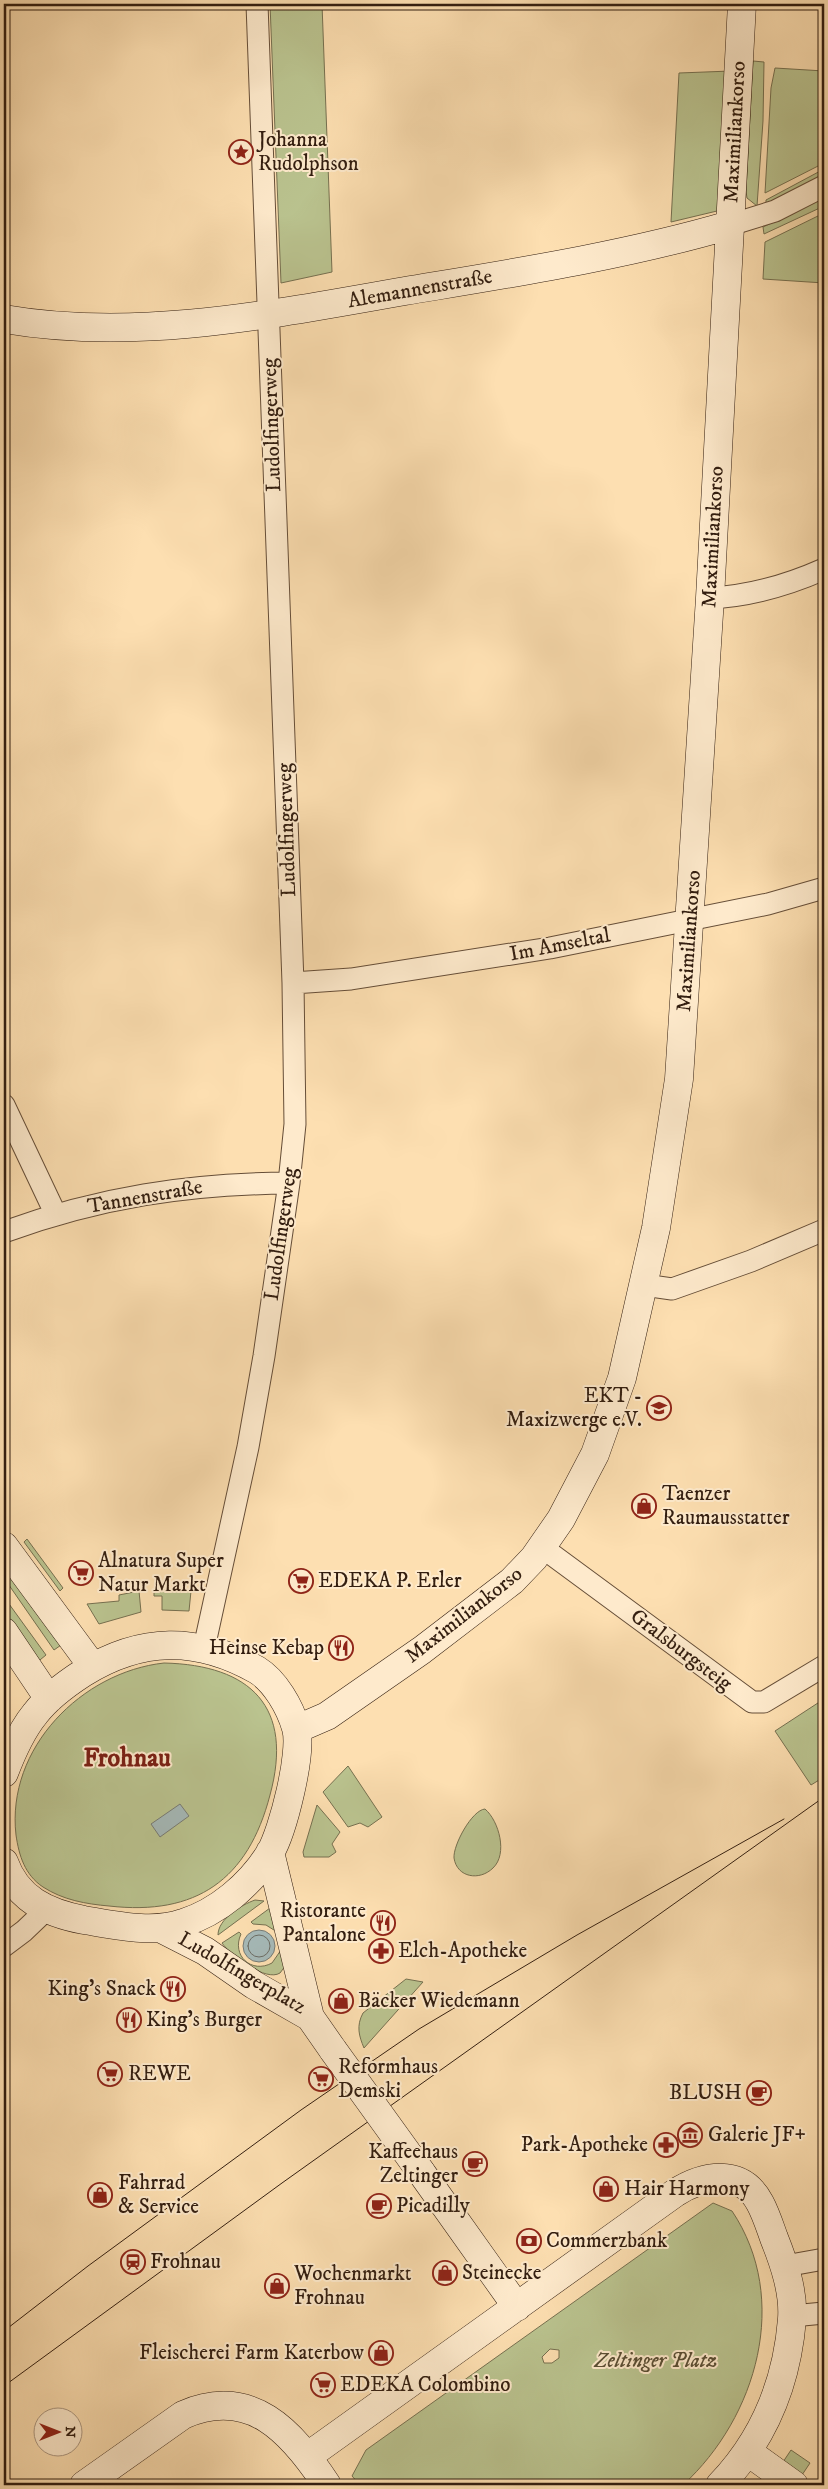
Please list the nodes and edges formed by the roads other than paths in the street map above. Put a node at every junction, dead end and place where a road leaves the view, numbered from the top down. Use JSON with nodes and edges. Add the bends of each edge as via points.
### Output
{"nodes":[{"id":1,"x":257,"y":4,"type":"edge"},
{"id":2,"x":742,"y":4,"type":"edge"},
{"id":3,"x":824,"y":186,"type":"edge"},
{"id":4,"x":730,"y":225,"type":"junction"},
{"id":5,"x":268,"y":314,"type":"junction"},
{"id":6,"x":4,"y":319,"type":"edge"},
{"id":7,"x":824,"y":569,"type":"edge"},
{"id":8,"x":710,"y":598,"type":"junction"},
{"id":9,"x":824,"y":888,"type":"edge"},
{"id":10,"x":690,"y":919,"type":"junction"},
{"id":11,"x":293,"y":983,"type":"junction"},
{"id":12,"x":4,"y":1105,"type":"edge"},
{"id":13,"x":289,"y":1183,"type":"junction"},
{"id":14,"x":56,"y":1215,"type":"junction"},
{"id":15,"x":824,"y":1230,"type":"edge"},
{"id":16,"x":4,"y":1232,"type":"edge"},
{"id":17,"x":644,"y":1285,"type":"junction"},
{"id":18,"x":4,"y":1546,"type":"edge"},
{"id":19,"x":543,"y":1548,"type":"junction"},
{"id":20,"x":4,"y":1632,"type":"edge"},
{"id":21,"x":204,"y":1648,"type":"junction"},
{"id":22,"x":824,"y":1666,"type":"edge"},
{"id":23,"x":93,"y":1668,"type":"junction"},
{"id":24,"x":49,"y":1699,"type":"junction"},
{"id":25,"x":297,"y":1729,"type":"junction"},
{"id":26,"x":4,"y":1772,"type":"edge"},
{"id":27,"x":270,"y":1852,"type":"junction"},
{"id":28,"x":4,"y":1862,"type":"edge"},
{"id":29,"x":46,"y":1910,"type":"junction"},
{"id":30,"x":160,"y":1928,"type":"junction"},
{"id":31,"x":4,"y":1946,"type":"edge"},
{"id":32,"x":310,"y":2017,"type":"junction"},
{"id":33,"x":824,"y":2258,"type":"edge"},
{"id":34,"x":786,"y":2266,"type":"junction"},
{"id":35,"x":517,"y":2307,"type":"junction"},
{"id":36,"x":824,"y":2313,"type":"edge"},
{"id":37,"x":792,"y":2316,"type":"junction"},
{"id":38,"x":748,"y":2452,"type":"junction"},
{"id":39,"x":308,"y":2456,"type":"junction"},
{"id":40,"x":84,"y":2485,"type":"edge"},
{"id":41,"x":327,"y":2485,"type":"edge"},
{"id":42,"x":720,"y":2485,"type":"edge"},
{"id":43,"x":794,"y":2485,"type":"edge"}],
"edges":[{"from":1,"to":5,"type":"street","name":"Ludolfingerweg"},
{"from":2,"to":4,"type":"street","name":"Maximiliankorso"},
{"from":3,"to":4,"type":"street","name":"Alemannenstraße","via":[[774,210]]},
{"from":4,"to":5,"type":"street","name":"Alemannenstraße","via":[[500,275]]},
{"from":4,"to":8,"type":"street","name":"Maximiliankorso"},
{"from":5,"to":6,"type":"street","name":"Alemannenstraße","via":[[135,328],[76,328]]},
{"from":5,"to":11,"type":"street","name":"Ludolfingerweg"},
{"from":7,"to":8,"type":"street","via":[[799,580],[739,597]]},
{"from":8,"to":10,"type":"street","name":"Maximiliankorso"},
{"from":9,"to":10,"type":"street","name":"Im Amseltal","via":[[768,904]]},
{"from":10,"to":11,"type":"street","name":"Im Amseltal","via":[[550,948],[360,978]]},
{"from":10,"to":17,"type":"street","name":"Maximiliankorso","via":[[679,1079]]},
{"from":11,"to":13,"type":"street","name":"Ludolfingerweg","via":[[294,1124]]},
{"from":12,"to":14,"type":"street"},
{"from":13,"to":14,"type":"street","name":"Tannenstraße","via":[[229,1184],[144,1193]]},
{"from":13,"to":21,"type":"street","name":"Ludolfingerweg","via":[[248,1447]]},
{"from":14,"to":16,"type":"street","name":"Tannenstraße"},
{"from":15,"to":17,"type":"street","via":[[672,1289]]},
{"from":17,"to":19,"type":"street","name":"Maximiliankorso","via":[[622,1378],[595,1454]]},
{"from":18,"to":23,"type":"street"},
{"from":19,"to":22,"type":"street","name":"Gralsburgsteig","via":[[752,1702],[764,1702]]},
{"from":19,"to":25,"type":"street","name":"Maximiliankorso","via":[[512,1581],[477,1610],[327,1716]]},
{"from":20,"to":24,"type":"street"},
{"from":21,"to":23,"type":"street","name":"Ludolfingerplatz","via":[[182,1645],[144,1647]]},
{"from":21,"to":25,"type":"street","name":"Ludolfingerplatz","via":[[237,1660],[266,1676],[284,1699]]},
{"from":23,"to":24,"type":"street","name":"Ludolfingerplatz"},
{"from":24,"to":26,"type":"street","name":"Ludolfingerplatz","via":[[27,1725]]},
{"from":25,"to":27,"type":"street","name":"Ludolfingerplatz","via":[[291,1788]]},
{"from":27,"to":30,"type":"street","name":"Ludolfingerplatz","via":[[250,1880],[220,1904],[182,1924]]},
{"from":27,"to":32,"type":"street","name":"Ludolfingerplatz"},
{"from":28,"to":29,"type":"street","name":"Ludolfingerplatz","via":[[17,1886]]},
{"from":29,"to":30,"type":"street","name":"Ludolfingerplatz","via":[[113,1925]]},
{"from":29,"to":31,"type":"street"},
{"from":30,"to":32,"type":"street","name":"Ludolfingerplatz","via":[[205,1950],[254,1985]]},
{"from":32,"to":35,"type":"street","bridge":true},
{"from":33,"to":34,"type":"street"},
{"from":34,"to":35,"type":"street","via":[[759,2202],[750,2190],[724,2177],[706,2178],[675,2193]]},
{"from":34,"to":37,"type":"street"},
{"from":35,"to":39,"type":"street"},
{"from":36,"to":37,"type":"street"},
{"from":37,"to":38,"type":"street","via":[[780,2385],[767,2420]]},
{"from":38,"to":42,"type":"street"},
{"from":38,"to":43,"type":"street"},
{"from":39,"to":40,"type":"street","via":[[283,2431],[257,2413],[238,2405],[217,2404],[183,2415]]},
{"from":39,"to":41,"type":"street"}]}
